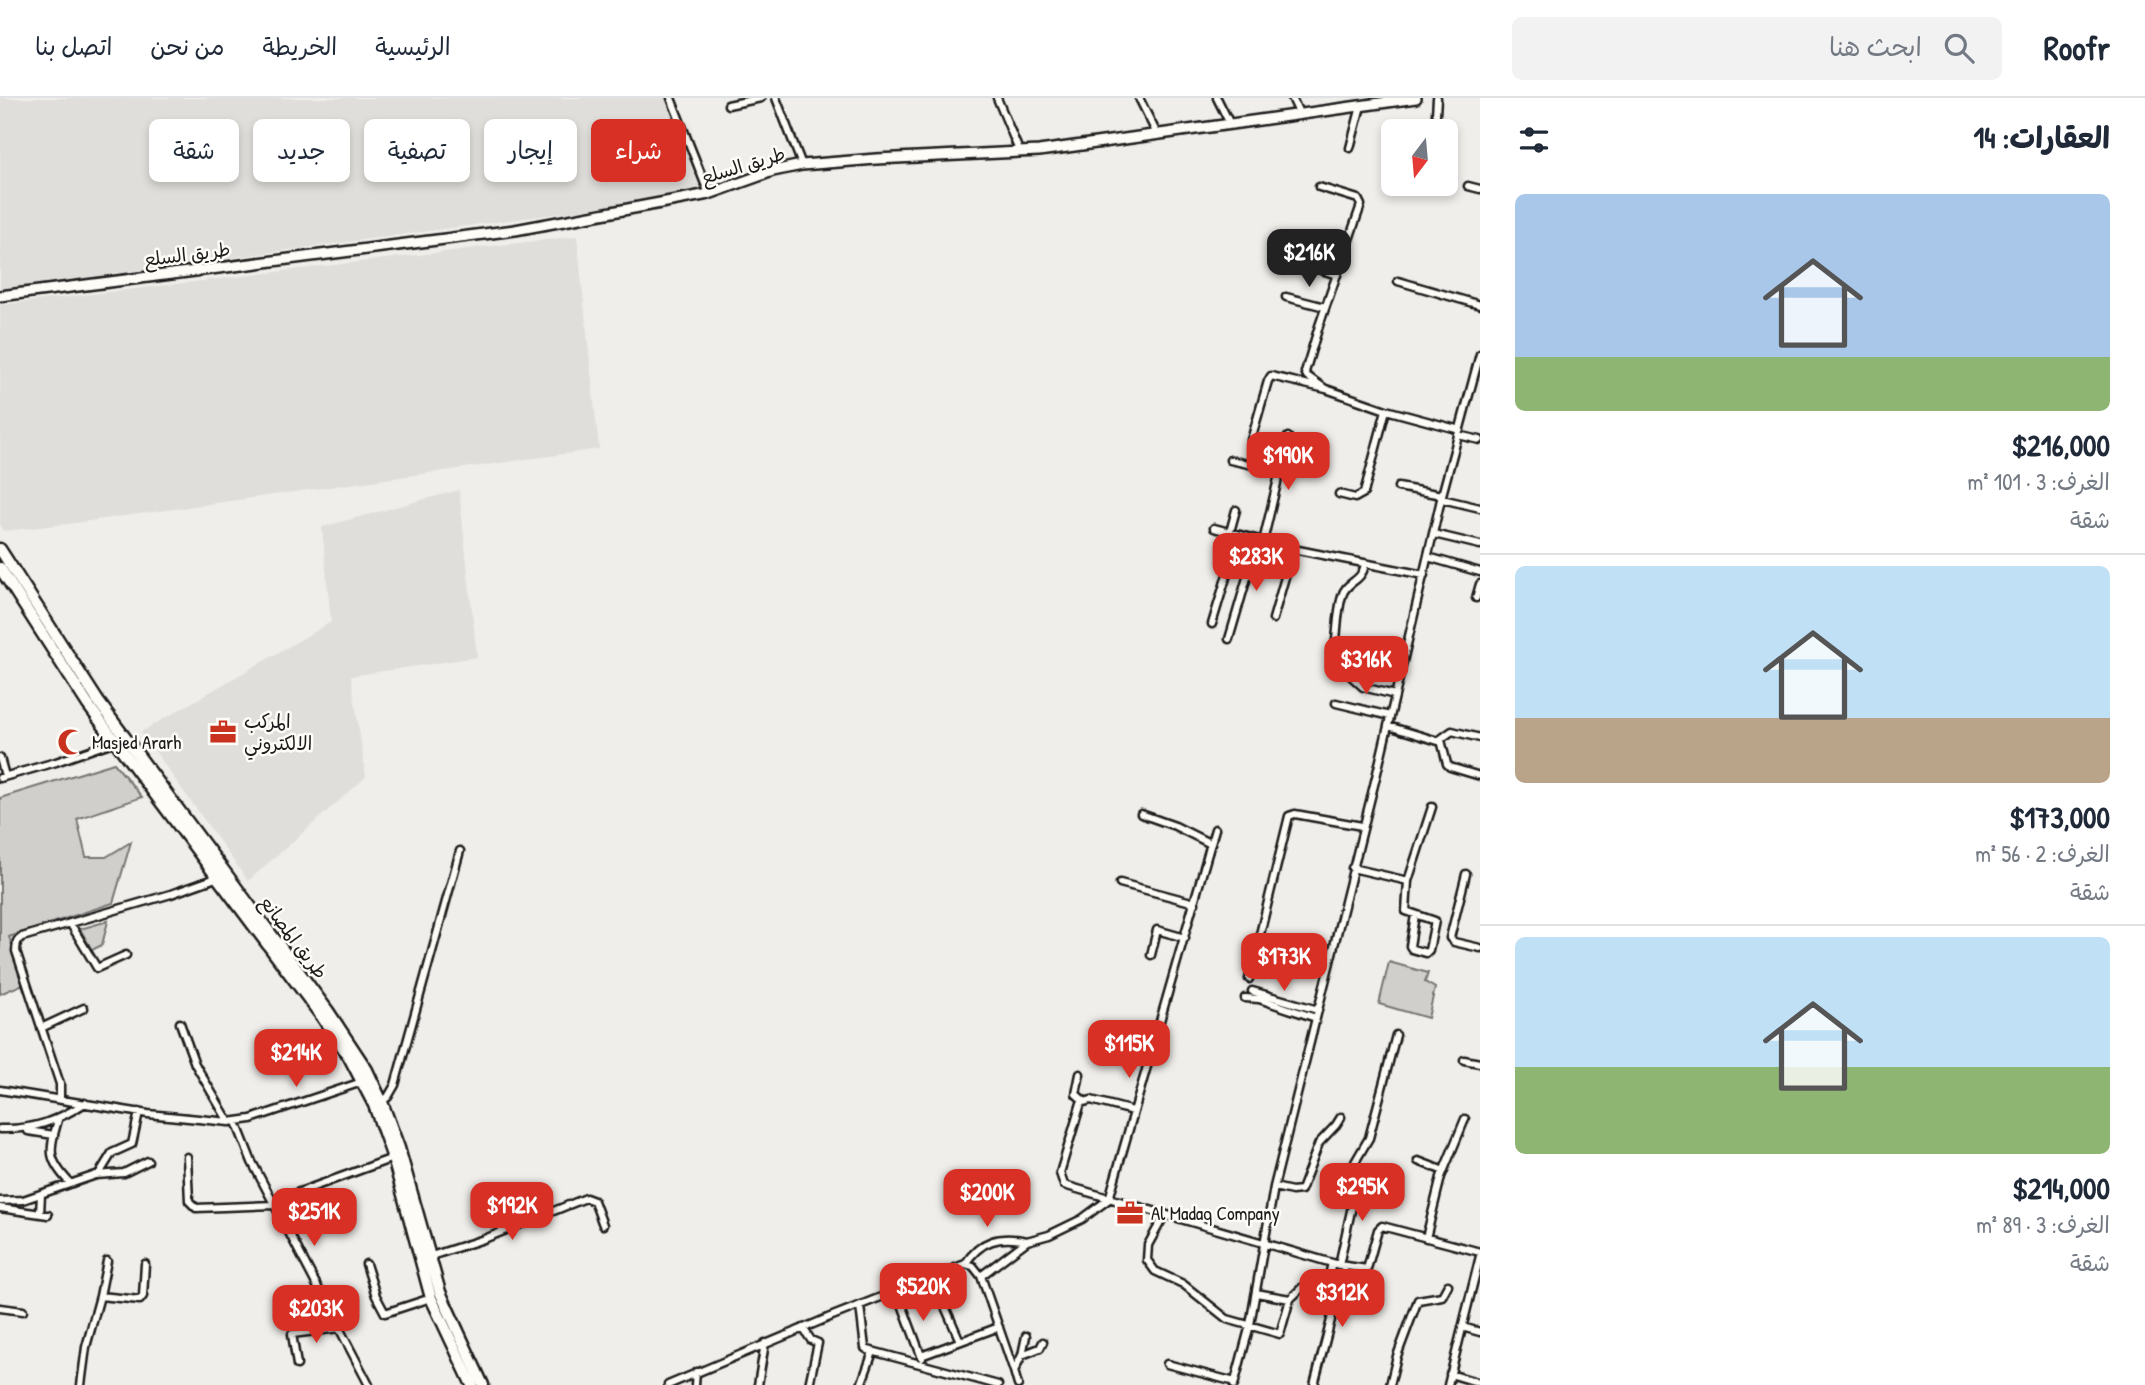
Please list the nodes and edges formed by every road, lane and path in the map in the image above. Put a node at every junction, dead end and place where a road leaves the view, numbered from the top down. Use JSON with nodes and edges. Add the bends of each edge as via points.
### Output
{"nodes":[{"id":1,"x":671,"y":98,"type":"edge"},
{"id":2,"x":761,"y":98,"type":"edge"},
{"id":3,"x":776,"y":98,"type":"edge"},
{"id":4,"x":997,"y":98,"type":"edge"},
{"id":5,"x":1139,"y":98,"type":"edge"},
{"id":6,"x":1217,"y":98,"type":"edge"},
{"id":7,"x":1292,"y":98,"type":"edge"},
{"id":8,"x":1416,"y":98,"type":"edge"},
{"id":9,"x":1437,"y":98,"type":"edge"},
{"id":10,"x":1397,"y":99,"type":"edge"},
{"id":11,"x":728,"y":105,"type":"dead end"},
{"id":12,"x":1361,"y":106,"type":"junction"},
{"id":13,"x":1300,"y":115,"type":"junction"},
{"id":14,"x":1436,"y":119,"type":"edge"},
{"id":15,"x":1230,"y":124,"type":"junction"},
{"id":16,"x":1157,"y":134,"type":"junction"},
{"id":17,"x":1350,"y":148,"type":"dead end"},
{"id":18,"x":1020,"y":153,"type":"junction"},
{"id":19,"x":802,"y":165,"type":"junction"},
{"id":20,"x":1468,"y":186,"type":"dead end"},
{"id":21,"x":1319,"y":187,"type":"dead end"},
{"id":22,"x":1480,"y":189,"type":"edge"},
{"id":23,"x":709,"y":194,"type":"junction"},
{"id":24,"x":1287,"y":259,"type":"dead end"},
{"id":25,"x":1337,"y":275,"type":"junction"},
{"id":26,"x":1398,"y":281,"type":"dead end"},
{"id":27,"x":0,"y":296,"type":"edge"},
{"id":28,"x":1286,"y":297,"type":"dead end"},
{"id":29,"x":1480,"y":305,"type":"edge"},
{"id":30,"x":1325,"y":307,"type":"junction"},
{"id":31,"x":1480,"y":354,"type":"edge"},
{"id":32,"x":1478,"y":369,"type":"edge"},
{"id":33,"x":1326,"y":389,"type":"junction"},
{"id":34,"x":1386,"y":410,"type":"junction"},
{"id":35,"x":1459,"y":432,"type":"junction"},
{"id":36,"x":1288,"y":438,"type":"dead end"},
{"id":37,"x":1480,"y":440,"type":"edge"},
{"id":38,"x":1284,"y":452,"type":"junction"},
{"id":39,"x":1230,"y":460,"type":"dead end"},
{"id":40,"x":1280,"y":471,"type":"junction"},
{"id":41,"x":1398,"y":487,"type":"dead end"},
{"id":42,"x":1339,"y":494,"type":"dead end"},
{"id":43,"x":1442,"y":497,"type":"junction"},
{"id":44,"x":1480,"y":508,"type":"edge"},
{"id":45,"x":1236,"y":510,"type":"dead end"},
{"id":46,"x":1214,"y":528,"type":"dead end"},
{"id":47,"x":1230,"y":532,"type":"junction"},
{"id":48,"x":1434,"y":534,"type":"junction"},
{"id":49,"x":1239,"y":535,"type":"junction"},
{"id":50,"x":1260,"y":541,"type":"junction"},
{"id":51,"x":1480,"y":545,"type":"edge"},
{"id":52,"x":0,"y":549,"type":"edge"},
{"id":53,"x":1293,"y":549,"type":"junction"},
{"id":54,"x":1428,"y":556,"type":"junction"},
{"id":55,"x":1365,"y":565,"type":"junction"},
{"id":56,"x":0,"y":568,"type":"edge"},
{"id":57,"x":1480,"y":572,"type":"edge"},
{"id":58,"x":1424,"y":575,"type":"junction"},
{"id":59,"x":1480,"y":584,"type":"edge"},
{"id":60,"x":1476,"y":598,"type":"dead end"},
{"id":61,"x":1273,"y":620,"type":"dead end"},
{"id":62,"x":1212,"y":624,"type":"dead end"},
{"id":63,"x":1229,"y":639,"type":"dead end"},
{"id":64,"x":1364,"y":649,"type":"dead end"},
{"id":65,"x":1333,"y":659,"type":"dead end"},
{"id":66,"x":1403,"y":662,"type":"junction"},
{"id":67,"x":69,"y":666,"type":"junction"},
{"id":68,"x":1350,"y":676,"type":"dead end"},
{"id":69,"x":1395,"y":695,"type":"junction"},
{"id":70,"x":1336,"y":703,"type":"dead end"},
{"id":71,"x":1390,"y":716,"type":"junction"},
{"id":72,"x":1388,"y":726,"type":"junction"},
{"id":73,"x":1480,"y":738,"type":"edge"},
{"id":74,"x":1441,"y":740,"type":"junction"},
{"id":75,"x":116,"y":741,"type":"junction"},
{"id":76,"x":0,"y":758,"type":"edge"},
{"id":77,"x":1480,"y":776,"type":"edge"},
{"id":78,"x":3,"y":777,"type":"edge"},
{"id":79,"x":1432,"y":807,"type":"dead end"},
{"id":80,"x":1140,"y":814,"type":"dead end"},
{"id":81,"x":1362,"y":826,"type":"junction"},
{"id":82,"x":1215,"y":829,"type":"dead end"},
{"id":83,"x":1211,"y":844,"type":"junction"},
{"id":84,"x":460,"y":851,"type":"dead end"},
{"id":85,"x":1352,"y":868,"type":"junction"},
{"id":86,"x":1466,"y":874,"type":"dead end"},
{"id":87,"x":216,"y":878,"type":"junction"},
{"id":88,"x":1408,"y":881,"type":"junction"},
{"id":89,"x":1120,"y":883,"type":"dead end"},
{"id":90,"x":1195,"y":903,"type":"junction"},
{"id":91,"x":244,"y":907,"type":"junction"},
{"id":92,"x":1415,"y":915,"type":"junction"},
{"id":93,"x":71,"y":923,"type":"junction"},
{"id":94,"x":1185,"y":938,"type":"junction"},
{"id":95,"x":1480,"y":948,"type":"edge"},
{"id":96,"x":126,"y":955,"type":"dead end"},
{"id":97,"x":1151,"y":955,"type":"dead end"},
{"id":98,"x":1249,"y":979,"type":"dead end"},
{"id":99,"x":1252,"y":991,"type":"dead end"},
{"id":100,"x":1245,"y":998,"type":"dead end"},
{"id":101,"x":84,"y":1008,"type":"dead end"},
{"id":102,"x":1318,"y":1010,"type":"junction"},
{"id":103,"x":1316,"y":1018,"type":"junction"},
{"id":104,"x":180,"y":1023,"type":"dead end"},
{"id":105,"x":41,"y":1028,"type":"junction"},
{"id":106,"x":1396,"y":1035,"type":"dead end"},
{"id":107,"x":1464,"y":1060,"type":"dead end"},
{"id":108,"x":1480,"y":1063,"type":"edge"},
{"id":109,"x":1080,"y":1074,"type":"dead end"},
{"id":110,"x":362,"y":1082,"type":"junction"},
{"id":111,"x":0,"y":1090,"type":"edge"},
{"id":112,"x":0,"y":1097,"type":"edge"},
{"id":113,"x":60,"y":1099,"type":"junction"},
{"id":114,"x":1084,"y":1101,"type":"junction"},
{"id":115,"x":85,"y":1103,"type":"junction"},
{"id":116,"x":378,"y":1103,"type":"junction"},
{"id":117,"x":1133,"y":1111,"type":"junction"},
{"id":118,"x":139,"y":1112,"type":"junction"},
{"id":119,"x":1340,"y":1117,"type":"dead end"},
{"id":120,"x":1465,"y":1119,"type":"dead end"},
{"id":121,"x":58,"y":1120,"type":"junction"},
{"id":122,"x":233,"y":1122,"type":"junction"},
{"id":123,"x":0,"y":1129,"type":"edge"},
{"id":124,"x":19,"y":1129,"type":"junction"},
{"id":125,"x":54,"y":1135,"type":"junction"},
{"id":126,"x":187,"y":1157,"type":"dead end"},
{"id":127,"x":393,"y":1158,"type":"junction"},
{"id":128,"x":148,"y":1161,"type":"dead end"},
{"id":129,"x":1418,"y":1161,"type":"dead end"},
{"id":130,"x":1444,"y":1171,"type":"junction"},
{"id":131,"x":99,"y":1174,"type":"junction"},
{"id":132,"x":70,"y":1183,"type":"junction"},
{"id":133,"x":1274,"y":1186,"type":"junction"},
{"id":134,"x":41,"y":1194,"type":"junction"},
{"id":135,"x":1109,"y":1199,"type":"junction"},
{"id":136,"x":0,"y":1201,"type":"edge"},
{"id":137,"x":275,"y":1205,"type":"junction"},
{"id":138,"x":0,"y":1208,"type":"edge"},
{"id":139,"x":40,"y":1214,"type":"junction"},
{"id":140,"x":48,"y":1215,"type":"dead end"},
{"id":141,"x":1164,"y":1216,"type":"junction"},
{"id":142,"x":603,"y":1224,"type":"dead end"},
{"id":143,"x":1426,"y":1238,"type":"junction"},
{"id":144,"x":1027,"y":1241,"type":"junction"},
{"id":145,"x":1264,"y":1243,"type":"junction"},
{"id":146,"x":1480,"y":1254,"type":"edge"},
{"id":147,"x":425,"y":1258,"type":"junction"},
{"id":148,"x":107,"y":1261,"type":"dead end"},
{"id":149,"x":145,"y":1264,"type":"dead end"},
{"id":150,"x":366,"y":1264,"type":"dead end"},
{"id":151,"x":965,"y":1264,"type":"junction"},
{"id":152,"x":1339,"y":1265,"type":"junction"},
{"id":153,"x":1479,"y":1266,"type":"edge"},
{"id":154,"x":981,"y":1276,"type":"junction"},
{"id":155,"x":932,"y":1277,"type":"junction"},
{"id":156,"x":1310,"y":1280,"type":"dead end"},
{"id":157,"x":1448,"y":1285,"type":"dead end"},
{"id":158,"x":1326,"y":1288,"type":"dead end"},
{"id":159,"x":897,"y":1291,"type":"junction"},
{"id":160,"x":1256,"y":1293,"type":"junction"},
{"id":161,"x":100,"y":1296,"type":"junction"},
{"id":162,"x":431,"y":1298,"type":"junction"},
{"id":163,"x":1290,"y":1298,"type":"junction"},
{"id":164,"x":860,"y":1306,"type":"junction"},
{"id":165,"x":0,"y":1308,"type":"edge"},
{"id":166,"x":23,"y":1311,"type":"dead end"},
{"id":167,"x":1250,"y":1325,"type":"junction"},
{"id":168,"x":999,"y":1327,"type":"junction"},
{"id":169,"x":1462,"y":1327,"type":"junction"},
{"id":170,"x":340,"y":1328,"type":"junction"},
{"id":171,"x":803,"y":1328,"type":"junction"},
{"id":172,"x":1480,"y":1332,"type":"edge"},
{"id":173,"x":1027,"y":1336,"type":"dead end"},
{"id":174,"x":960,"y":1341,"type":"junction"},
{"id":175,"x":1043,"y":1342,"type":"dead end"},
{"id":176,"x":765,"y":1343,"type":"junction"},
{"id":177,"x":873,"y":1352,"type":"junction"},
{"id":178,"x":1022,"y":1355,"type":"junction"},
{"id":179,"x":921,"y":1356,"type":"junction"},
{"id":180,"x":1167,"y":1364,"type":"dead end"},
{"id":181,"x":297,"y":1365,"type":"dead end"},
{"id":182,"x":926,"y":1366,"type":"junction"},
{"id":183,"x":1014,"y":1371,"type":"junction"},
{"id":184,"x":696,"y":1372,"type":"junction"},
{"id":185,"x":1450,"y":1374,"type":"junction"},
{"id":186,"x":1480,"y":1383,"type":"edge"},
{"id":187,"x":1235,"y":1384,"type":"edge"},
{"id":188,"x":80,"y":1385,"type":"edge"},
{"id":189,"x":369,"y":1385,"type":"edge"},
{"id":190,"x":472,"y":1385,"type":"edge"},
{"id":191,"x":483,"y":1385,"type":"edge"},
{"id":192,"x":668,"y":1385,"type":"edge"},
{"id":193,"x":695,"y":1385,"type":"edge"},
{"id":194,"x":758,"y":1385,"type":"edge"},
{"id":195,"x":809,"y":1385,"type":"edge"},
{"id":196,"x":861,"y":1385,"type":"edge"},
{"id":197,"x":998,"y":1385,"type":"edge"},
{"id":198,"x":1018,"y":1385,"type":"edge"},
{"id":199,"x":1314,"y":1385,"type":"edge"},
{"id":200,"x":1390,"y":1385,"type":"edge"},
{"id":201,"x":1448,"y":1385,"type":"edge"}],
"edges":[{"from":1,"to":23,"type":"street"},
{"from":2,"to":11,"type":"street"},
{"from":3,"to":19,"type":"street"},
{"from":4,"to":18,"type":"street"},
{"from":5,"to":16,"type":"street"},
{"from":6,"to":15,"type":"street"},
{"from":7,"to":13,"type":"street"},
{"from":8,"to":10,"type":"street","name":"طريق السلع"},
{"from":9,"to":14,"type":"street"},
{"from":10,"to":12,"type":"street","name":"طريق السلع"},
{"from":12,"to":13,"type":"street","name":"طريق السلع"},
{"from":12,"to":17,"type":"street"},
{"from":13,"to":15,"type":"street","name":"طريق السلع"},
{"from":15,"to":16,"type":"street","name":"طريق السلع"},
{"from":16,"to":18,"type":"street","name":"طريق السلع"},
{"from":18,"to":19,"type":"street","name":"طريق السلع"},
{"from":19,"to":23,"type":"street","name":"طريق السلع"},
{"from":20,"to":22,"type":"street"},
{"from":21,"to":25,"type":"street","via":[[1361,202]]},
{"from":23,"to":27,"type":"street","name":"طريق السلع","via":[[515,230]]},
{"from":24,"to":25,"type":"street"},
{"from":25,"to":30,"type":"street"},
{"from":26,"to":29,"type":"street"},
{"from":28,"to":30,"type":"street"},
{"from":30,"to":33,"type":"street","via":[[1305,372]]},
{"from":31,"to":32,"type":"street"},
{"from":32,"to":35,"type":"street"},
{"from":33,"to":34,"type":"street"},
{"from":33,"to":38,"type":"street","via":[[1269,377],[1251,440]]},
{"from":34,"to":35,"type":"street"},
{"from":34,"to":42,"type":"street","via":[[1364,493],[1355,498]]},
{"from":35,"to":37,"type":"street"},
{"from":35,"to":43,"type":"street"},
{"from":36,"to":38,"type":"street"},
{"from":38,"to":40,"type":"street"},
{"from":39,"to":40,"type":"street"},
{"from":40,"to":50,"type":"street"},
{"from":41,"to":43,"type":"street"},
{"from":43,"to":44,"type":"street"},
{"from":43,"to":48,"type":"street"},
{"from":45,"to":47,"type":"street"},
{"from":46,"to":47,"type":"street"},
{"from":47,"to":49,"type":"street"},
{"from":48,"to":51,"type":"street"},
{"from":48,"to":54,"type":"street"},
{"from":49,"to":50,"type":"street"},
{"from":49,"to":62,"type":"street"},
{"from":50,"to":53,"type":"street"},
{"from":50,"to":63,"type":"street"},
{"from":52,"to":67,"type":"main road","name":"طريق المصانع"},
{"from":53,"to":55,"type":"street"},
{"from":53,"to":61,"type":"street"},
{"from":54,"to":57,"type":"street"},
{"from":54,"to":58,"type":"street"},
{"from":55,"to":58,"type":"street"},
{"from":55,"to":65,"type":"street","via":[[1362,576],[1342,596]]},
{"from":56,"to":67,"type":"main road","name":"طريق المصانع"},
{"from":58,"to":66,"type":"street"},
{"from":59,"to":60,"type":"street"},
{"from":64,"to":66,"type":"street"},
{"from":66,"to":69,"type":"street"},
{"from":67,"to":75,"type":"main road","name":"طريق المصانع"},
{"from":67,"to":91,"type":"main road","name":"طريق المصانع"},
{"from":68,"to":69,"type":"street","via":[[1363,687]]},
{"from":69,"to":71,"type":"street"},
{"from":70,"to":71,"type":"street"},
{"from":71,"to":72,"type":"street"},
{"from":72,"to":74,"type":"street"},
{"from":72,"to":81,"type":"street"},
{"from":73,"to":74,"type":"street","via":[[1452,731]]},
{"from":74,"to":77,"type":"street","via":[[1450,767]]},
{"from":75,"to":78,"type":"street"},
{"from":75,"to":87,"type":"main road","name":"طريق المصانع"},
{"from":76,"to":78,"type":"street"},
{"from":79,"to":88,"type":"street"},
{"from":80,"to":83,"type":"street"},
{"from":81,"to":85,"type":"street"},
{"from":81,"to":98,"type":"street","via":[[1289,816]]},
{"from":82,"to":83,"type":"street"},
{"from":83,"to":90,"type":"street"},
{"from":84,"to":116,"type":"street","via":[[395,1085]]},
{"from":85,"to":88,"type":"street"},
{"from":85,"to":102,"type":"street"},
{"from":86,"to":95,"type":"street","via":[[1450,937]]},
{"from":87,"to":91,"type":"main road","name":"طريق المصانع"},
{"from":87,"to":93,"type":"street"},
{"from":88,"to":92,"type":"street","via":[[1405,909]]},
{"from":89,"to":90,"type":"street"},
{"from":90,"to":94,"type":"street"},
{"from":91,"to":110,"type":"main road","name":"طريق المصانع"},
{"from":91,"to":116,"type":"main road","name":"طريق المصانع","via":[[343,1032],[375,1085]]},
{"from":92,"to":92,"type":"street","via":[[1435,921],[1426,953],[1410,946]]},
{"from":93,"to":96,"type":"street","via":[[98,969]]},
{"from":93,"to":105,"type":"street","via":[[22,937],[16,943]]},
{"from":94,"to":97,"type":"street","via":[[1157,930]]},
{"from":94,"to":117,"type":"street"},
{"from":99,"to":102,"type":"street"},
{"from":100,"to":103,"type":"street"},
{"from":101,"to":105,"type":"street"},
{"from":102,"to":103,"type":"street"},
{"from":103,"to":133,"type":"street"},
{"from":104,"to":122,"type":"street","via":[[195,1064]]},
{"from":105,"to":113,"type":"street","via":[[60,1084]]},
{"from":106,"to":152,"type":"street","via":[[1368,1142],[1351,1169],[1356,1188]]},
{"from":107,"to":108,"type":"street"},
{"from":109,"to":114,"type":"street","via":[[1076,1094]]},
{"from":110,"to":116,"type":"main road","name":"طريق المصانع"},
{"from":110,"to":122,"type":"street"},
{"from":111,"to":112,"type":"street"},
{"from":111,"to":113,"type":"street"},
{"from":113,"to":115,"type":"street"},
{"from":114,"to":117,"type":"street"},
{"from":114,"to":135,"type":"street","via":[[1078,1107],[1060,1178],[1067,1187]]},
{"from":115,"to":118,"type":"street"},
{"from":115,"to":121,"type":"street"},
{"from":116,"to":127,"type":"main road","name":"طريق المصانع"},
{"from":116,"to":147,"type":"main road","name":"طريق المصانع","via":[[402,1158]]},
{"from":117,"to":135,"type":"street"},
{"from":118,"to":122,"type":"street"},
{"from":118,"to":131,"type":"street","via":[[132,1144],[112,1153]]},
{"from":119,"to":133,"type":"street","via":[[1319,1143],[1301,1190]]},
{"from":120,"to":130,"type":"street"},
{"from":121,"to":124,"type":"street"},
{"from":121,"to":125,"type":"street"},
{"from":122,"to":137,"type":"street"},
{"from":123,"to":124,"type":"street"},
{"from":124,"to":125,"type":"street"},
{"from":125,"to":132,"type":"street","via":[[52,1160]]},
{"from":126,"to":137,"type":"street","via":[[189,1201],[196,1208]]},
{"from":127,"to":137,"type":"street","via":[[283,1198]]},
{"from":127,"to":147,"type":"main road","name":"طريق المصانع"},
{"from":128,"to":131,"type":"street","via":[[120,1174]]},
{"from":129,"to":130,"type":"street"},
{"from":130,"to":143,"type":"street"},
{"from":131,"to":132,"type":"street"},
{"from":132,"to":134,"type":"street"},
{"from":133,"to":145,"type":"street"},
{"from":134,"to":136,"type":"street"},
{"from":134,"to":139,"type":"street"},
{"from":135,"to":141,"type":"street"},
{"from":135,"to":144,"type":"street","via":[[1049,1236]]},
{"from":137,"to":170,"type":"street"},
{"from":138,"to":139,"type":"street"},
{"from":139,"to":140,"type":"street"},
{"from":141,"to":145,"type":"street"},
{"from":141,"to":167,"type":"street","via":[[1148,1245],[1149,1265],[1187,1287],[1227,1319]]},
{"from":142,"to":147,"type":"street","via":[[594,1202],[586,1198]]},
{"from":143,"to":146,"type":"street"},
{"from":143,"to":152,"type":"street","via":[[1380,1227],[1367,1269]]},
{"from":144,"to":151,"type":"street","via":[[1009,1237],[984,1244]]},
{"from":144,"to":154,"type":"street"},
{"from":145,"to":152,"type":"street"},
{"from":145,"to":160,"type":"street"},
{"from":146,"to":153,"type":"street"},
{"from":147,"to":162,"type":"main road","name":"طريق المصانع"},
{"from":147,"to":191,"type":"main road","name":"طريق المصانع"},
{"from":148,"to":161,"type":"street"},
{"from":149,"to":161,"type":"street","via":[[140,1300]]},
{"from":150,"to":162,"type":"street","via":[[385,1313]]},
{"from":151,"to":154,"type":"street"},
{"from":151,"to":155,"type":"street"},
{"from":152,"to":158,"type":"street"},
{"from":152,"to":199,"type":"street"},
{"from":153,"to":169,"type":"street"},
{"from":154,"to":168,"type":"street"},
{"from":155,"to":159,"type":"street"},
{"from":155,"to":174,"type":"street"},
{"from":156,"to":163,"type":"street"},
{"from":157,"to":200,"type":"street","via":[[1442,1296],[1418,1300]]},
{"from":159,"to":164,"type":"street"},
{"from":159,"to":179,"type":"street"},
{"from":160,"to":163,"type":"street"},
{"from":160,"to":167,"type":"street"},
{"from":161,"to":188,"type":"street"},
{"from":162,"to":190,"type":"main road","name":"طريق المصانع"},
{"from":163,"to":167,"type":"street","via":[[1280,1334]]},
{"from":164,"to":171,"type":"street"},
{"from":164,"to":177,"type":"street","via":[[865,1348]]},
{"from":165,"to":166,"type":"street"},
{"from":167,"to":187,"type":"street"},
{"from":168,"to":174,"type":"street"},
{"from":168,"to":183,"type":"street"},
{"from":169,"to":172,"type":"street"},
{"from":169,"to":185,"type":"street"},
{"from":170,"to":181,"type":"street","via":[[292,1334]]},
{"from":170,"to":189,"type":"street"},
{"from":171,"to":176,"type":"street"},
{"from":171,"to":195,"type":"street","via":[[818,1343]]},
{"from":173,"to":178,"type":"street"},
{"from":174,"to":179,"type":"street"},
{"from":175,"to":178,"type":"street","via":[[1036,1351]]},
{"from":176,"to":184,"type":"street"},
{"from":176,"to":194,"type":"street"},
{"from":177,"to":182,"type":"street"},
{"from":177,"to":196,"type":"street"},
{"from":178,"to":183,"type":"street"},
{"from":179,"to":182,"type":"street"},
{"from":180,"to":187,"type":"street"},
{"from":182,"to":197,"type":"street"},
{"from":183,"to":198,"type":"street"},
{"from":184,"to":192,"type":"street"},
{"from":184,"to":193,"type":"street"},
{"from":185,"to":186,"type":"street"},
{"from":185,"to":201,"type":"street"}]}
